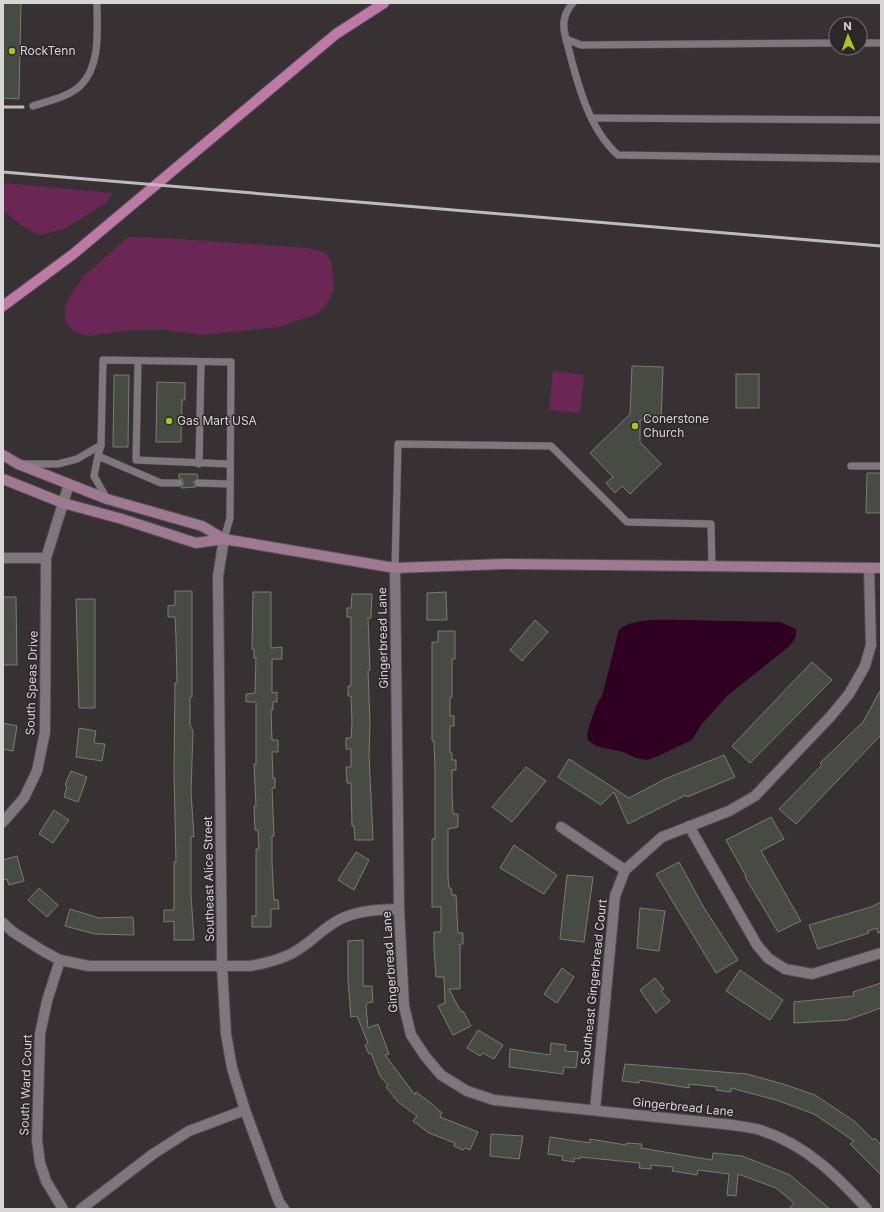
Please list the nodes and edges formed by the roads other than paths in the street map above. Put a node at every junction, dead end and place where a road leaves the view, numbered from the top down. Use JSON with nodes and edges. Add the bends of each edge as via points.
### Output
{"nodes":[{"id":1,"x":97,"y":3,"type":"edge"},
{"id":2,"x":384,"y":3,"type":"edge"},
{"id":3,"x":573,"y":3,"type":"edge"},
{"id":4,"x":566,"y":39,"type":"junction"},
{"id":5,"x":828,"y":43,"type":"edge"},
{"id":6,"x":868,"y":43,"type":"edge"},
{"id":7,"x":881,"y":43,"type":"edge"},
{"id":8,"x":33,"y":106,"type":"dead end"},
{"id":9,"x":592,"y":118,"type":"junction"},
{"id":10,"x":881,"y":120,"type":"edge"},
{"id":11,"x":881,"y":159,"type":"edge"},
{"id":12,"x":3,"y":306,"type":"edge"},
{"id":13,"x":138,"y":360,"type":"junction"},
{"id":14,"x":201,"y":362,"type":"junction"},
{"id":15,"x":101,"y":445,"type":"junction"},
{"id":16,"x":3,"y":455,"type":"edge"},
{"id":17,"x":98,"y":456,"type":"junction"},
{"id":18,"x":136,"y":460,"type":"junction"},
{"id":19,"x":18,"y":464,"type":"junction"},
{"id":20,"x":199,"y":464,"type":"junction"},
{"id":21,"x":229,"y":464,"type":"junction"},
{"id":22,"x":851,"y":466,"type":"dead end"},
{"id":23,"x":881,"y":466,"type":"edge"},
{"id":24,"x":133,"y":471,"type":"junction"},
{"id":25,"x":3,"y":479,"type":"edge"},
{"id":26,"x":179,"y":483,"type":"dead end"},
{"id":27,"x":198,"y":483,"type":"dead end"},
{"id":28,"x":69,"y":484,"type":"junction"},
{"id":29,"x":230,"y":484,"type":"junction"},
{"id":30,"x":107,"y":499,"type":"junction"},
{"id":31,"x":63,"y":504,"type":"junction"},
{"id":32,"x":224,"y":539,"type":"junction"},
{"id":33,"x":3,"y":558,"type":"edge"},
{"id":34,"x":46,"y":558,"type":"junction"},
{"id":35,"x":712,"y":566,"type":"junction"},
{"id":36,"x":395,"y":568,"type":"junction"},
{"id":37,"x":869,"y":568,"type":"junction"},
{"id":38,"x":881,"y":568,"type":"edge"},
{"id":39,"x":870,"y":645,"type":"junction"},
{"id":40,"x":881,"y":646,"type":"edge"},
{"id":41,"x":3,"y":822,"type":"edge"},
{"id":42,"x":689,"y":826,"type":"junction"},
{"id":43,"x":560,"y":827,"type":"dead end"},
{"id":44,"x":625,"y":870,"type":"junction"},
{"id":45,"x":399,"y":909,"type":"junction"},
{"id":46,"x":3,"y":923,"type":"edge"},
{"id":47,"x":881,"y":953,"type":"edge"},
{"id":48,"x":60,"y":960,"type":"junction"},
{"id":49,"x":222,"y":966,"type":"junction"},
{"id":50,"x":245,"y":1110,"type":"junction"},
{"id":51,"x":595,"y":1110,"type":"junction"},
{"id":52,"x":63,"y":1209,"type":"edge"},
{"id":53,"x":81,"y":1209,"type":"edge"},
{"id":54,"x":284,"y":1209,"type":"edge"},
{"id":55,"x":867,"y":1209,"type":"edge"}],
"edges":[{"from":1,"to":8,"type":"lane","via":[[97,47],[92,68],[81,86]]},
{"from":2,"to":12,"type":"main road","via":[[336,34],[72,256]]},
{"from":3,"to":4,"type":"lane","via":[[566,10],[563,28]]},
{"from":4,"to":5,"type":"lane","via":[[581,45]]},
{"from":4,"to":9,"type":"lane","via":[[578,84]]},
{"from":6,"to":7,"type":"lane"},
{"from":9,"to":10,"type":"lane"},
{"from":9,"to":11,"type":"lane","via":[[603,140],[618,155]]},
{"from":13,"to":14,"type":"lane"},
{"from":13,"to":15,"type":"lane","via":[[103,360]]},
{"from":13,"to":18,"type":"lane"},
{"from":14,"to":20,"type":"lane"},
{"from":14,"to":21,"type":"lane","via":[[231,362]]},
{"from":15,"to":17,"type":"lane"},
{"from":15,"to":19,"type":"lane","via":[[77,459],[58,464]]},
{"from":16,"to":19,"type":"main road"},
{"from":17,"to":24,"type":"lane"},
{"from":17,"to":30,"type":"lane","via":[[94,476]]},
{"from":18,"to":20,"type":"lane"},
{"from":18,"to":24,"type":"lane"},
{"from":19,"to":28,"type":"main road"},
{"from":20,"to":21,"type":"lane"},
{"from":21,"to":29,"type":"lane"},
{"from":22,"to":23,"type":"lane"},
{"from":24,"to":26,"type":"lane","via":[[161,483]]},
{"from":25,"to":31,"type":"main road"},
{"from":27,"to":29,"type":"lane"},
{"from":28,"to":30,"type":"main road"},
{"from":28,"to":31,"type":"street","name":"South Speas Drive"},
{"from":29,"to":32,"type":"lane","via":[[230,518]]},
{"from":30,"to":32,"type":"main road","via":[[202,526]]},
{"from":31,"to":32,"type":"main road","via":[[122,519],[196,543]]},
{"from":31,"to":34,"type":"street","name":"South Speas Drive"},
{"from":32,"to":36,"type":"main road"},
{"from":32,"to":49,"type":"street","name":"Southeast Alice Street","via":[[218,576]]},
{"from":33,"to":34,"type":"street"},
{"from":34,"to":41,"type":"street","name":"South Speas Drive","via":[[45,732],[37,771],[24,798]]},
{"from":35,"to":36,"type":"main road","via":[[504,564]]},
{"from":35,"to":36,"type":"lane","via":[[711,524],[627,522],[551,446],[398,444]]},
{"from":35,"to":37,"type":"main road"},
{"from":36,"to":45,"type":"street","name":"Gingerbread Lane"},
{"from":37,"to":38,"type":"main road"},
{"from":37,"to":39,"type":"street","name":"Southeast Gingerbread Court"},
{"from":39,"to":40,"type":"street"},
{"from":39,"to":42,"type":"street","name":"Southeast Gingerbread Court","via":[[865,666],[849,694],[756,796],[729,811]]},
{"from":42,"to":44,"type":"street","name":"Southeast Gingerbread Court","via":[[662,837]]},
{"from":42,"to":47,"type":"street","via":[[757,945],[768,958],[785,969],[812,974]]},
{"from":43,"to":44,"type":"street"},
{"from":44,"to":51,"type":"street","name":"Southeast Gingerbread Court","via":[[615,896]]},
{"from":45,"to":49,"type":"street","via":[[364,911],[344,917],[299,949],[270,962],[250,966]]},
{"from":45,"to":51,"type":"street","name":"Gingerbread Lane","via":[[404,1006],[411,1035],[441,1075],[467,1092],[494,1100]]},
{"from":46,"to":48,"type":"street","via":[[13,932]]},
{"from":48,"to":49,"type":"street","via":[[90,966]]},
{"from":48,"to":52,"type":"street","name":"South Ward Court","via":[[40,1034],[37,1140],[40,1163],[46,1181]]},
{"from":49,"to":50,"type":"street","name":"Southeast Alice Street","via":[[226,1034],[232,1068]]},
{"from":50,"to":53,"type":"street","via":[[189,1131],[153,1154]]},
{"from":50,"to":54,"type":"street","name":"Southeast Alice Street","via":[[279,1202]]},
{"from":51,"to":55,"type":"street","name":"Gingerbread Lane","via":[[762,1130],[789,1141],[813,1156]]}]}
